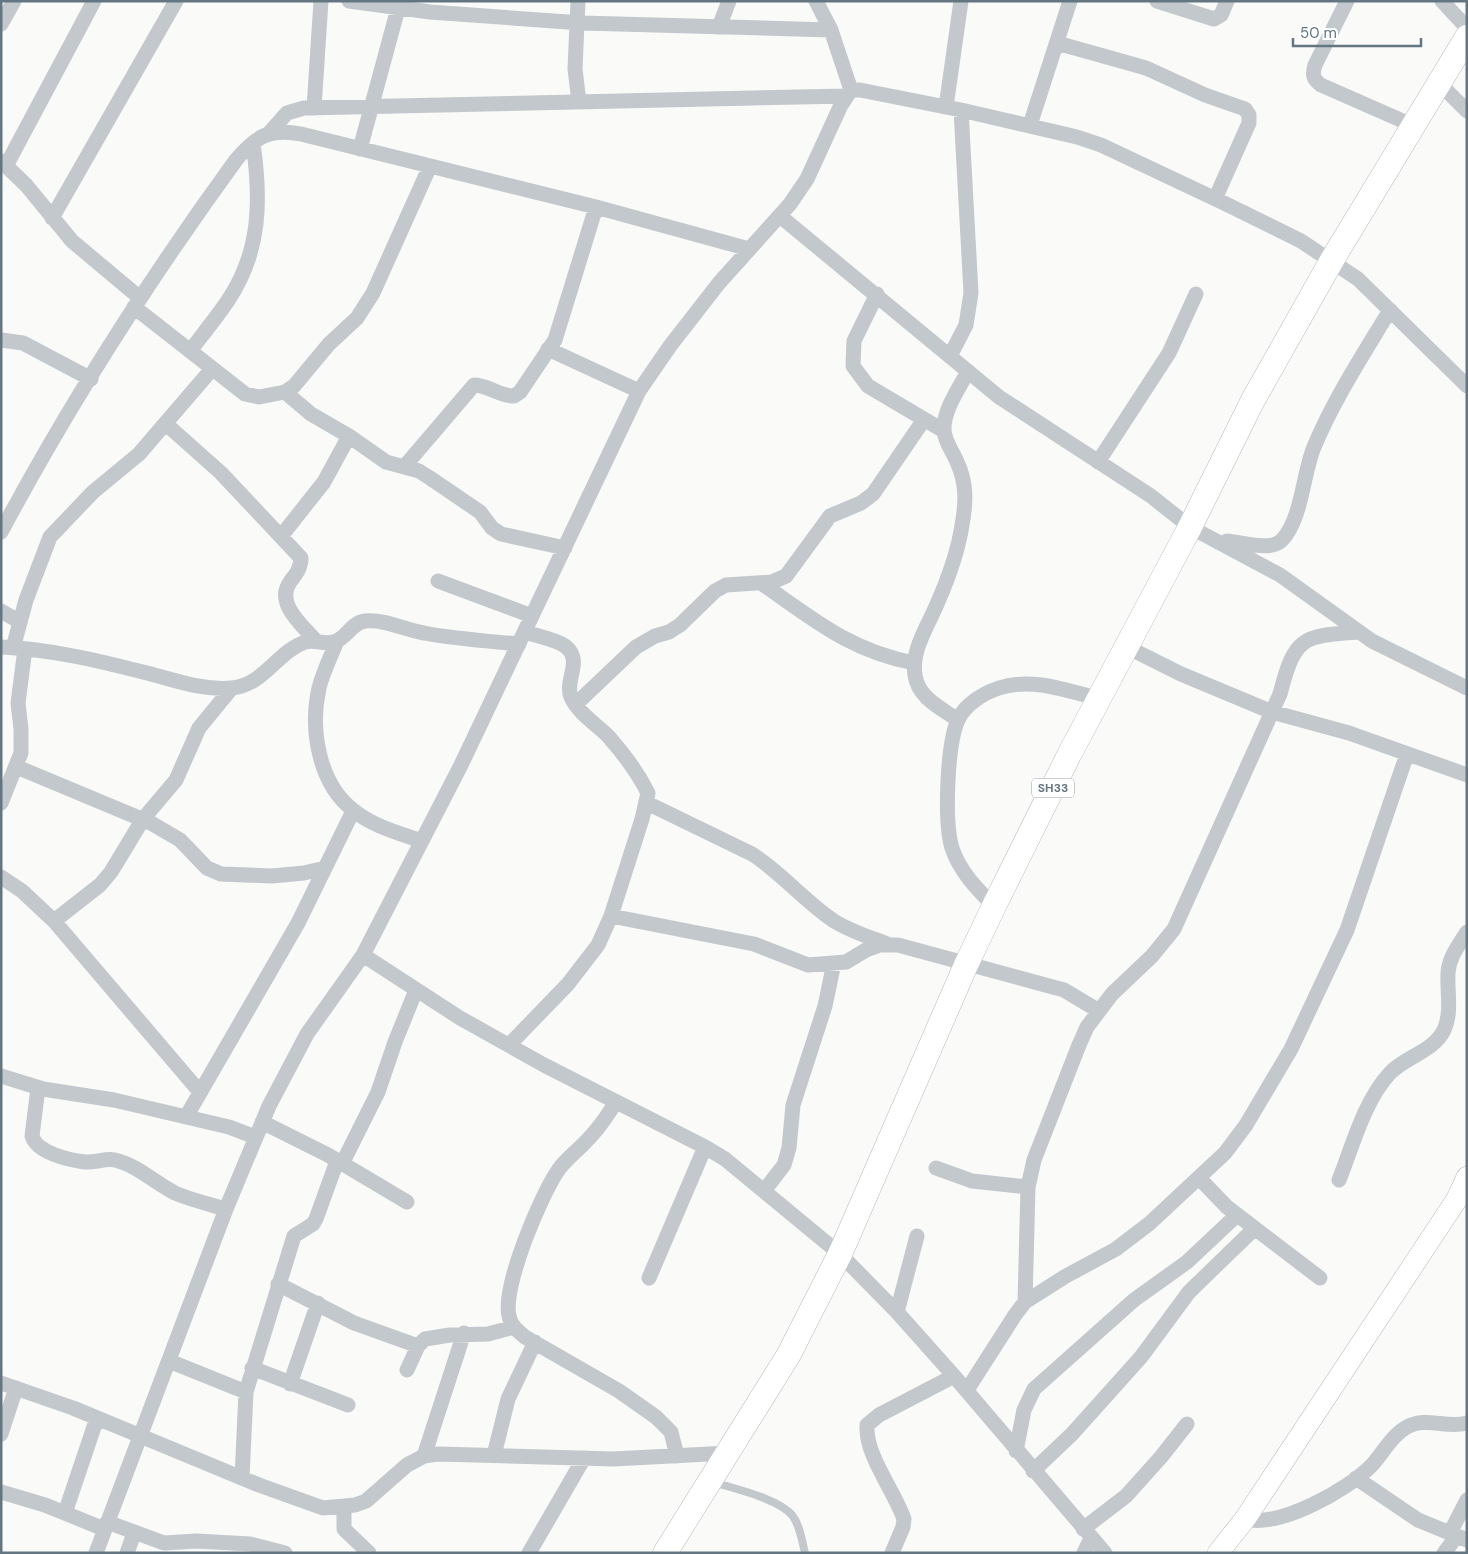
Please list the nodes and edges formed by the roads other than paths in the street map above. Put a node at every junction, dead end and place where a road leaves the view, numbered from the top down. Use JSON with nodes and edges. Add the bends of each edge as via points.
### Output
{"nodes":[{"id":1,"x":14,"y":1,"type":"edge"},
{"id":2,"x":94,"y":1,"type":"edge"},
{"id":3,"x":176,"y":1,"type":"edge"},
{"id":4,"x":321,"y":1,"type":"edge"},
{"id":5,"x":349,"y":1,"type":"edge"},
{"id":6,"x":578,"y":1,"type":"edge"},
{"id":7,"x":730,"y":1,"type":"edge"},
{"id":8,"x":816,"y":1,"type":"edge"},
{"id":9,"x":961,"y":1,"type":"edge"},
{"id":10,"x":1070,"y":1,"type":"edge"},
{"id":11,"x":1157,"y":1,"type":"edge"},
{"id":12,"x":1227,"y":1,"type":"edge"},
{"id":13,"x":1347,"y":1,"type":"edge"},
{"id":14,"x":1442,"y":1,"type":"edge"},
{"id":15,"x":399,"y":4,"type":"edge"},
{"id":16,"x":482,"y":8,"type":"edge"},
{"id":17,"x":575,"y":23,"type":"junction"},
{"id":18,"x":1,"y":24,"type":"edge"},
{"id":19,"x":719,"y":27,"type":"junction"},
{"id":20,"x":1467,"y":28,"type":"edge"},
{"id":21,"x":831,"y":30,"type":"junction"},
{"id":22,"x":1467,"y":37,"type":"edge"},
{"id":23,"x":1057,"y":43,"type":"junction"},
{"id":24,"x":1438,"y":82,"type":"junction"},
{"id":25,"x":849,"y":93,"type":"junction"},
{"id":26,"x":579,"y":102,"type":"junction"},
{"id":27,"x":373,"y":107,"type":"junction"},
{"id":28,"x":946,"y":107,"type":"junction"},
{"id":29,"x":314,"y":108,"type":"junction"},
{"id":30,"x":961,"y":110,"type":"junction"},
{"id":31,"x":1467,"y":111,"type":"edge"},
{"id":32,"x":1412,"y":125,"type":"junction"},
{"id":33,"x":1030,"y":126,"type":"junction"},
{"id":34,"x":270,"y":132,"type":"junction"},
{"id":35,"x":252,"y":143,"type":"junction"},
{"id":36,"x":360,"y":149,"type":"junction"},
{"id":37,"x":4,"y":164,"type":"edge"},
{"id":38,"x":430,"y":166,"type":"junction"},
{"id":39,"x":1215,"y":199,"type":"junction"},
{"id":40,"x":596,"y":207,"type":"junction"},
{"id":41,"x":780,"y":216,"type":"junction"},
{"id":42,"x":52,"y":218,"type":"junction"},
{"id":43,"x":749,"y":249,"type":"junction"},
{"id":44,"x":1332,"y":260,"type":"junction"},
{"id":45,"x":877,"y":294,"type":"junction"},
{"id":46,"x":1196,"y":294,"type":"dead end"},
{"id":47,"x":137,"y":303,"type":"junction"},
{"id":48,"x":1390,"y":310,"type":"junction"},
{"id":49,"x":1,"y":340,"type":"edge"},
{"id":50,"x":548,"y":349,"type":"junction"},
{"id":51,"x":190,"y":352,"type":"junction"},
{"id":52,"x":950,"y":356,"type":"junction"},
{"id":53,"x":212,"y":369,"type":"junction"},
{"id":54,"x":968,"y":371,"type":"junction"},
{"id":55,"x":91,"y":378,"type":"junction"},
{"id":56,"x":1467,"y":386,"type":"edge"},
{"id":57,"x":639,"y":391,"type":"junction"},
{"id":58,"x":285,"y":392,"type":"junction"},
{"id":59,"x":924,"y":420,"type":"junction"},
{"id":60,"x":166,"y":424,"type":"junction"},
{"id":61,"x":944,"y":431,"type":"junction"},
{"id":62,"x":349,"y":436,"type":"junction"},
{"id":63,"x":1098,"y":462,"type":"junction"},
{"id":64,"x":404,"y":467,"type":"junction"},
{"id":65,"x":1190,"y":526,"type":"junction"},
{"id":66,"x":1,"y":532,"type":"edge"},
{"id":67,"x":282,"y":535,"type":"junction"},
{"id":68,"x":1215,"y":540,"type":"junction"},
{"id":69,"x":565,"y":548,"type":"junction"},
{"id":70,"x":438,"y":581,"type":"dead end"},
{"id":71,"x":761,"y":583,"type":"junction"},
{"id":72,"x":1,"y":611,"type":"edge"},
{"id":73,"x":532,"y":616,"type":"junction"},
{"id":74,"x":20,"y":622,"type":"junction"},
{"id":75,"x":1358,"y":632,"type":"junction"},
{"id":76,"x":522,"y":638,"type":"junction"},
{"id":77,"x":315,"y":640,"type":"junction"},
{"id":78,"x":336,"y":641,"type":"junction"},
{"id":79,"x":1127,"y":647,"type":"junction"},
{"id":80,"x":13,"y":648,"type":"edge"},
{"id":81,"x":914,"y":663,"type":"junction"},
{"id":82,"x":1467,"y":688,"type":"edge"},
{"id":83,"x":231,"y":689,"type":"junction"},
{"id":84,"x":1100,"y":699,"type":"junction"},
{"id":85,"x":576,"y":704,"type":"junction"},
{"id":86,"x":1272,"y":712,"type":"junction"},
{"id":87,"x":958,"y":720,"type":"junction"},
{"id":88,"x":1407,"y":754,"type":"junction"},
{"id":89,"x":17,"y":767,"type":"junction"},
{"id":90,"x":1467,"y":775,"type":"edge"},
{"id":91,"x":1,"y":803,"type":"edge"},
{"id":92,"x":647,"y":803,"type":"junction"},
{"id":93,"x":353,"y":811,"type":"junction"},
{"id":94,"x":144,"y":819,"type":"junction"},
{"id":95,"x":422,"y":841,"type":"junction"},
{"id":96,"x":325,"y":868,"type":"junction"},
{"id":97,"x":4,"y":878,"type":"edge"},
{"id":98,"x":1,"y":895,"type":"edge"},
{"id":99,"x":994,"y":906,"type":"junction"},
{"id":100,"x":611,"y":916,"type":"junction"},
{"id":101,"x":54,"y":921,"type":"junction"},
{"id":102,"x":1467,"y":932,"type":"edge"},
{"id":103,"x":889,"y":945,"type":"junction"},
{"id":104,"x":363,"y":956,"type":"junction"},
{"id":105,"x":834,"y":963,"type":"junction"},
{"id":106,"x":966,"y":965,"type":"junction"},
{"id":107,"x":416,"y":990,"type":"junction"},
{"id":108,"x":1098,"y":1011,"type":"junction"},
{"id":109,"x":509,"y":1045,"type":"junction"},
{"id":110,"x":1,"y":1076,"type":"edge"},
{"id":111,"x":38,"y":1088,"type":"junction"},
{"id":112,"x":199,"y":1091,"type":"junction"},
{"id":113,"x":616,"y":1102,"type":"junction"},
{"id":114,"x":186,"y":1117,"type":"junction"},
{"id":115,"x":262,"y":1122,"type":"junction"},
{"id":116,"x":255,"y":1137,"type":"junction"},
{"id":117,"x":705,"y":1147,"type":"junction"},
{"id":118,"x":340,"y":1162,"type":"junction"},
{"id":119,"x":936,"y":1168,"type":"dead end"},
{"id":120,"x":1467,"y":1177,"type":"edge"},
{"id":121,"x":1198,"y":1178,"type":"junction"},
{"id":122,"x":1339,"y":1180,"type":"dead end"},
{"id":123,"x":1028,"y":1188,"type":"junction"},
{"id":124,"x":764,"y":1190,"type":"junction"},
{"id":125,"x":407,"y":1202,"type":"dead end"},
{"id":126,"x":226,"y":1209,"type":"junction"},
{"id":127,"x":1237,"y":1215,"type":"junction"},
{"id":128,"x":1254,"y":1229,"type":"junction"},
{"id":129,"x":917,"y":1236,"type":"dead end"},
{"id":130,"x":840,"y":1254,"type":"junction"},
{"id":131,"x":649,"y":1278,"type":"dead end"},
{"id":132,"x":1320,"y":1278,"type":"dead end"},
{"id":133,"x":278,"y":1284,"type":"junction"},
{"id":134,"x":1026,"y":1302,"type":"junction"},
{"id":135,"x":318,"y":1303,"type":"junction"},
{"id":136,"x":898,"y":1312,"type":"junction"},
{"id":137,"x":514,"y":1327,"type":"junction"},
{"id":138,"x":464,"y":1334,"type":"junction"},
{"id":139,"x":535,"y":1342,"type":"junction"},
{"id":140,"x":418,"y":1346,"type":"junction"},
{"id":141,"x":168,"y":1360,"type":"junction"},
{"id":142,"x":252,"y":1368,"type":"junction"},
{"id":143,"x":407,"y":1370,"type":"dead end"},
{"id":144,"x":954,"y":1376,"type":"junction"},
{"id":145,"x":290,"y":1384,"type":"junction"},
{"id":146,"x":8,"y":1386,"type":"edge"},
{"id":147,"x":967,"y":1390,"type":"junction"},
{"id":148,"x":246,"y":1392,"type":"junction"},
{"id":149,"x":348,"y":1405,"type":"dead end"},
{"id":150,"x":97,"y":1418,"type":"junction"},
{"id":151,"x":1187,"y":1424,"type":"dead end"},
{"id":152,"x":1464,"y":1427,"type":"edge"},
{"id":153,"x":1,"y":1434,"type":"edge"},
{"id":154,"x":142,"y":1437,"type":"junction"},
{"id":155,"x":1016,"y":1451,"type":"junction"},
{"id":156,"x":728,"y":1453,"type":"junction"},
{"id":157,"x":494,"y":1455,"type":"junction"},
{"id":158,"x":424,"y":1456,"type":"junction"},
{"id":159,"x":677,"y":1456,"type":"junction"},
{"id":160,"x":584,"y":1458,"type":"junction"},
{"id":161,"x":1033,"y":1471,"type":"junction"},
{"id":162,"x":242,"y":1478,"type":"junction"},
{"id":163,"x":1356,"y":1478,"type":"junction"},
{"id":164,"x":711,"y":1481,"type":"junction"},
{"id":165,"x":1,"y":1492,"type":"edge"},
{"id":166,"x":1467,"y":1500,"type":"edge"},
{"id":167,"x":344,"y":1506,"type":"junction"},
{"id":168,"x":65,"y":1513,"type":"junction"},
{"id":169,"x":1245,"y":1519,"type":"junction"},
{"id":170,"x":106,"y":1526,"type":"junction"},
{"id":171,"x":134,"y":1533,"type":"junction"},
{"id":172,"x":1087,"y":1534,"type":"junction"},
{"id":173,"x":1458,"y":1537,"type":"edge"},
{"id":174,"x":96,"y":1553,"type":"edge"},
{"id":175,"x":127,"y":1553,"type":"edge"},
{"id":176,"x":285,"y":1553,"type":"edge"},
{"id":177,"x":369,"y":1553,"type":"edge"},
{"id":178,"x":529,"y":1553,"type":"edge"},
{"id":179,"x":665,"y":1553,"type":"edge"},
{"id":180,"x":805,"y":1553,"type":"edge"},
{"id":181,"x":892,"y":1553,"type":"edge"},
{"id":182,"x":1084,"y":1553,"type":"edge"},
{"id":183,"x":1105,"y":1553,"type":"edge"},
{"id":184,"x":1218,"y":1553,"type":"edge"},
{"id":185,"x":1444,"y":1553,"type":"edge"}],
"edges":[{"from":1,"to":18,"type":"street"},
{"from":2,"to":37,"type":"street"},
{"from":3,"to":42,"type":"street"},
{"from":4,"to":29,"type":"street"},
{"from":5,"to":15,"type":"street"},
{"from":6,"to":17,"type":"street"},
{"from":7,"to":19,"type":"street"},
{"from":8,"to":21,"type":"street"},
{"from":9,"to":28,"type":"street"},
{"from":10,"to":23,"type":"street"},
{"from":11,"to":12,"type":"street","via":[[1214,19],[1221,15]]},
{"from":13,"to":32,"type":"street","via":[[1315,65],[1315,80]]},
{"from":14,"to":20,"type":"street"},
{"from":15,"to":16,"type":"street"},
{"from":15,"to":27,"type":"street"},
{"from":16,"to":17,"type":"street"},
{"from":17,"to":19,"type":"street"},
{"from":17,"to":26,"type":"street"},
{"from":19,"to":21,"type":"street"},
{"from":21,"to":25,"type":"street"},
{"from":22,"to":24,"type":"main road","number":"SH33"},
{"from":23,"to":33,"type":"street"},
{"from":23,"to":39,"type":"street","via":[[1146,68],[1245,109],[1249,123]]},
{"from":24,"to":31,"type":"street"},
{"from":24,"to":32,"type":"main road","number":"SH33"},
{"from":25,"to":26,"type":"street"},
{"from":25,"to":28,"type":"street","via":[[860,90]]},
{"from":25,"to":41,"type":"street","via":[[807,179]]},
{"from":26,"to":27,"type":"street"},
{"from":27,"to":29,"type":"street"},
{"from":27,"to":36,"type":"street"},
{"from":28,"to":30,"type":"street"},
{"from":29,"to":34,"type":"street","via":[[287,113]]},
{"from":30,"to":33,"type":"street"},
{"from":30,"to":52,"type":"street","via":[[971,293],[966,325]]},
{"from":32,"to":44,"type":"main road","number":"SH33"},
{"from":33,"to":39,"type":"street","via":[[1101,145]]},
{"from":34,"to":35,"type":"street"},
{"from":34,"to":36,"type":"street","via":[[285,131]]},
{"from":35,"to":47,"type":"street","via":[[217,187]]},
{"from":35,"to":51,"type":"street","via":[[259,207],[250,253],[230,298]]},
{"from":36,"to":38,"type":"street"},
{"from":37,"to":42,"type":"street"},
{"from":38,"to":40,"type":"street"},
{"from":38,"to":58,"type":"street","via":[[366,306]]},
{"from":39,"to":44,"type":"street","via":[[1301,241]]},
{"from":40,"to":43,"type":"street"},
{"from":40,"to":50,"type":"street","via":[[560,328]]},
{"from":41,"to":43,"type":"street"},
{"from":41,"to":45,"type":"street"},
{"from":42,"to":47,"type":"street"},
{"from":43,"to":57,"type":"street","via":[[698,310]]},
{"from":44,"to":48,"type":"street","via":[[1358,279]]},
{"from":44,"to":65,"type":"main road","number":"SH33","via":[[1252,400]]},
{"from":45,"to":52,"type":"street"},
{"from":45,"to":59,"type":"street","via":[[854,341],[853,366],[868,386]]},
{"from":46,"to":63,"type":"street","via":[[1169,353]]},
{"from":47,"to":51,"type":"street"},
{"from":47,"to":55,"type":"street"},
{"from":48,"to":56,"type":"street"},
{"from":48,"to":68,"type":"street","via":[[1326,421],[1308,465],[1294,516],[1282,541],[1263,545]]},
{"from":49,"to":55,"type":"street","via":[[23,343]]},
{"from":50,"to":57,"type":"street"},
{"from":50,"to":64,"type":"street","via":[[514,396],[474,385]]},
{"from":51,"to":53,"type":"street"},
{"from":52,"to":54,"type":"street"},
{"from":53,"to":58,"type":"street","via":[[252,397]]},
{"from":53,"to":60,"type":"street"},
{"from":54,"to":61,"type":"street","via":[[950,406]]},
{"from":54,"to":63,"type":"street","via":[[999,397]]},
{"from":55,"to":66,"type":"street"},
{"from":57,"to":69,"type":"street"},
{"from":58,"to":62,"type":"street","via":[[310,414]]},
{"from":59,"to":61,"type":"street"},
{"from":59,"to":71,"type":"street","via":[[873,494],[861,503],[830,516],[786,576]]},
{"from":60,"to":67,"type":"street"},
{"from":60,"to":74,"type":"street","via":[[139,454],[93,492],[50,537]]},
{"from":61,"to":81,"type":"street","via":[[964,479],[965,506],[950,571]]},
{"from":62,"to":64,"type":"street","via":[[386,462]]},
{"from":62,"to":67,"type":"street","via":[[324,482]]},
{"from":63,"to":65,"type":"street"},
{"from":64,"to":69,"type":"street","via":[[419,471],[471,506],[501,534]]},
{"from":65,"to":68,"type":"street"},
{"from":65,"to":79,"type":"main road","number":"SH33"},
{"from":67,"to":77,"type":"street","via":[[301,558],[301,565],[284,596]]},
{"from":68,"to":75,"type":"street","via":[[1280,575]]},
{"from":69,"to":73,"type":"street"},
{"from":70,"to":73,"type":"street"},
{"from":71,"to":81,"type":"street","via":[[852,644],[888,658]]},
{"from":71,"to":85,"type":"street","via":[[726,585],[715,591],[680,625],[636,647]]},
{"from":72,"to":74,"type":"street"},
{"from":73,"to":76,"type":"street"},
{"from":74,"to":80,"type":"street"},
{"from":75,"to":82,"type":"street"},
{"from":75,"to":86,"type":"street","via":[[1322,634],[1304,641],[1287,664]]},
{"from":76,"to":78,"type":"street","via":[[436,635],[366,621],[357,623]]},
{"from":76,"to":85,"type":"street","via":[[565,646],[575,664],[570,687]]},
{"from":76,"to":95,"type":"street"},
{"from":77,"to":78,"type":"street"},
{"from":77,"to":83,"type":"street","via":[[297,646],[254,681]]},
{"from":78,"to":93,"type":"street","via":[[317,700],[318,745],[334,791]]},
{"from":79,"to":84,"type":"main road","number":"SH33"},
{"from":79,"to":86,"type":"street","via":[[1181,674]]},
{"from":80,"to":83,"type":"street","via":[[78,656],[202,687]]},
{"from":80,"to":89,"type":"street","via":[[22,743]]},
{"from":81,"to":87,"type":"street","via":[[920,690],[930,702]]},
{"from":83,"to":94,"type":"street","via":[[199,728],[176,780]]},
{"from":84,"to":87,"type":"street","via":[[1024,684],[1000,688],[981,696]]},
{"from":84,"to":99,"type":"main road","number":"SH33"},
{"from":85,"to":92,"type":"street","via":[[635,771],[648,793]]},
{"from":86,"to":88,"type":"street","via":[[1349,732]]},
{"from":86,"to":108,"type":"street","via":[[1174,929]]},
{"from":87,"to":99,"type":"street","via":[[952,745],[948,803],[952,848],[972,883]]},
{"from":88,"to":90,"type":"street"},
{"from":88,"to":121,"type":"street","via":[[1347,930],[1291,1049],[1246,1125],[1225,1153]]},
{"from":89,"to":91,"type":"street"},
{"from":89,"to":94,"type":"street"},
{"from":92,"to":100,"type":"street"},
{"from":92,"to":103,"type":"street","via":[[766,862],[834,921]]},
{"from":93,"to":95,"type":"street"},
{"from":93,"to":96,"type":"street"},
{"from":94,"to":96,"type":"street","via":[[180,840],[207,868],[220,874],[272,876],[304,874]]},
{"from":94,"to":101,"type":"street","via":[[100,885]]},
{"from":95,"to":104,"type":"street"},
{"from":96,"to":112,"type":"street","via":[[298,923]]},
{"from":97,"to":98,"type":"street"},
{"from":97,"to":101,"type":"street"},
{"from":99,"to":106,"type":"main road","number":"SH33"},
{"from":100,"to":105,"type":"street","via":[[754,944],[808,965]]},
{"from":100,"to":109,"type":"street","via":[[585,964]]},
{"from":101,"to":112,"type":"street"},
{"from":102,"to":122,"type":"street","via":[[1452,955],[1444,1031],[1433,1043],[1398,1064],[1383,1081],[1364,1116]]},
{"from":103,"to":105,"type":"street","via":[[874,947],[846,962]]},
{"from":103,"to":106,"type":"street","via":[[917,949]]},
{"from":104,"to":107,"type":"street"},
{"from":104,"to":115,"type":"street","via":[[306,1034]]},
{"from":105,"to":124,"type":"street","via":[[825,1006],[793,1105],[784,1165]]},
{"from":106,"to":108,"type":"street","via":[[1064,990]]},
{"from":106,"to":130,"type":"main road","number":"SH33"},
{"from":107,"to":109,"type":"street"},
{"from":107,"to":118,"type":"street","via":[[378,1092]]},
{"from":108,"to":123,"type":"street","via":[[1078,1044],[1034,1160]]},
{"from":109,"to":113,"type":"street"},
{"from":110,"to":111,"type":"street"},
{"from":111,"to":114,"type":"street","via":[[92,1095]]},
{"from":111,"to":126,"type":"street","via":[[32,1136],[39,1147],[85,1162],[107,1159],[124,1163],[174,1192]]},
{"from":112,"to":114,"type":"street"},
{"from":113,"to":117,"type":"street"},
{"from":113,"to":137,"type":"street","via":[[599,1128],[560,1168],[540,1203],[515,1275],[508,1306]]},
{"from":114,"to":116,"type":"street"},
{"from":115,"to":116,"type":"street"},
{"from":115,"to":118,"type":"street"},
{"from":116,"to":126,"type":"street"},
{"from":117,"to":124,"type":"street"},
{"from":117,"to":131,"type":"street"},
{"from":118,"to":125,"type":"street"},
{"from":118,"to":133,"type":"street","via":[[316,1219],[294,1236]]},
{"from":119,"to":123,"type":"street","via":[[972,1181]]},
{"from":120,"to":169,"type":"street","via":[[1457,1199]]},
{"from":121,"to":127,"type":"street"},
{"from":121,"to":134,"type":"street","via":[[1150,1223],[1116,1249]]},
{"from":123,"to":134,"type":"street"},
{"from":124,"to":130,"type":"street"},
{"from":126,"to":141,"type":"street"},
{"from":127,"to":128,"type":"street"},
{"from":127,"to":155,"type":"street","via":[[1187,1262],[1134,1300],[1034,1389],[1024,1410]]},
{"from":128,"to":132,"type":"street"},
{"from":128,"to":161,"type":"street","via":[[1189,1292],[1141,1357],[1072,1434]]},
{"from":129,"to":136,"type":"street"},
{"from":130,"to":136,"type":"street"},
{"from":130,"to":156,"type":"main road","number":"SH33","via":[[788,1356]]},
{"from":133,"to":135,"type":"street"},
{"from":133,"to":142,"type":"street"},
{"from":134,"to":147,"type":"street"},
{"from":135,"to":140,"type":"street","via":[[354,1323]]},
{"from":135,"to":145,"type":"street"},
{"from":136,"to":144,"type":"street"},
{"from":137,"to":138,"type":"street","via":[[488,1334]]},
{"from":137,"to":139,"type":"street"},
{"from":138,"to":140,"type":"street","via":[[425,1339]]},
{"from":138,"to":158,"type":"street"},
{"from":139,"to":157,"type":"street","via":[[508,1399]]},
{"from":139,"to":159,"type":"street","via":[[619,1391],[656,1417],[671,1432]]},
{"from":140,"to":143,"type":"street"},
{"from":141,"to":148,"type":"street"},
{"from":141,"to":154,"type":"street"},
{"from":142,"to":145,"type":"street"},
{"from":142,"to":148,"type":"street"},
{"from":144,"to":147,"type":"street"},
{"from":144,"to":181,"type":"street","via":[[867,1425],[871,1450],[904,1519],[904,1527]]},
{"from":145,"to":149,"type":"street"},
{"from":146,"to":150,"type":"street"},
{"from":146,"to":153,"type":"street"},
{"from":147,"to":155,"type":"street"},
{"from":148,"to":162,"type":"street"},
{"from":150,"to":154,"type":"street"},
{"from":150,"to":168,"type":"street"},
{"from":151,"to":172,"type":"street","via":[[1126,1496]]},
{"from":152,"to":163,"type":"street","via":[[1427,1422],[1408,1426]]},
{"from":154,"to":162,"type":"street"},
{"from":154,"to":170,"type":"street"},
{"from":155,"to":161,"type":"street"},
{"from":156,"to":159,"type":"street"},
{"from":156,"to":164,"type":"main road","number":"SH33"},
{"from":157,"to":158,"type":"street"},
{"from":157,"to":160,"type":"street"},
{"from":158,"to":167,"type":"street","via":[[407,1465],[366,1501]]},
{"from":159,"to":160,"type":"street"},
{"from":160,"to":178,"type":"street"},
{"from":161,"to":172,"type":"street"},
{"from":162,"to":167,"type":"street","via":[[323,1508]]},
{"from":163,"to":169,"type":"street","via":[[1315,1504],[1280,1518],[1264,1521]]},
{"from":163,"to":173,"type":"street","via":[[1418,1520]]},
{"from":164,"to":179,"type":"main road","number":"SH33"},
{"from":164,"to":180,"type":"lane","via":[[760,1497],[784,1509],[797,1523]]},
{"from":165,"to":168,"type":"street"},
{"from":166,"to":173,"type":"street"},
{"from":167,"to":177,"type":"street","via":[[344,1529]]},
{"from":168,"to":170,"type":"street"},
{"from":169,"to":184,"type":"street"},
{"from":170,"to":171,"type":"street"},
{"from":170,"to":174,"type":"street"},
{"from":171,"to":175,"type":"street"},
{"from":171,"to":176,"type":"street","via":[[164,1543],[241,1543],[262,1545]]},
{"from":172,"to":182,"type":"street"},
{"from":172,"to":183,"type":"street"},
{"from":173,"to":185,"type":"street"}]}
